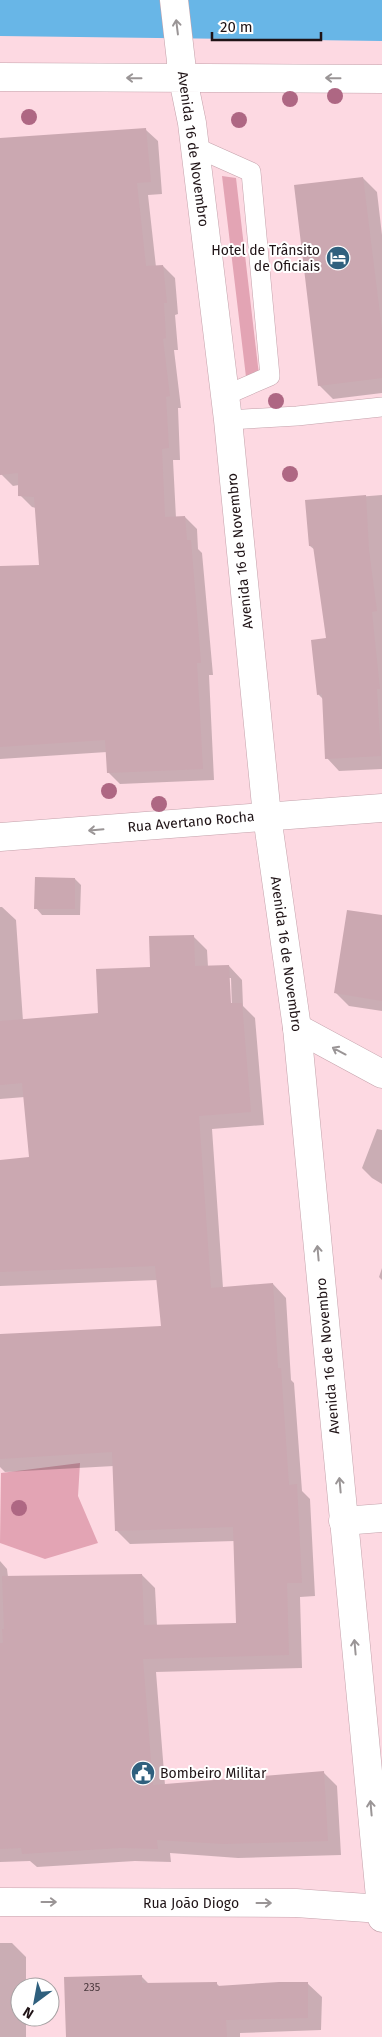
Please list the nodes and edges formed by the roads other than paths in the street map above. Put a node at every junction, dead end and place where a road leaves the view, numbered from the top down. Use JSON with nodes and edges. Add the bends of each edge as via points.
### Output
{"nodes":[{"id":1,"x":174,"y":0,"type":"edge"},
{"id":2,"x":181,"y":66,"type":"junction"},
{"id":3,"x":0,"y":77,"type":"edge"},
{"id":4,"x":382,"y":79,"type":"edge"},
{"id":5,"x":195,"y":147,"type":"junction"},
{"id":6,"x":382,"y":407,"type":"edge"},
{"id":7,"x":226,"y":408,"type":"junction"},
{"id":8,"x":382,"y":808,"type":"edge"},
{"id":9,"x":267,"y":816,"type":"junction"},
{"id":10,"x":0,"y":837,"type":"edge"},
{"id":11,"x":297,"y":1028,"type":"junction"},
{"id":12,"x":382,"y":1074,"type":"edge"},
{"id":13,"x":382,"y":1518,"type":"edge"},
{"id":14,"x":343,"y":1521,"type":"junction"},
{"id":15,"x":0,"y":1902,"type":"edge"},
{"id":16,"x":382,"y":1912,"type":"edge"}],
"edges":[{"from":2,"to":1,"type":"main road","name":"Avenida 16 de Novembro","one_way":true},
{"from":2,"to":3,"type":"main road","one_way":true},
{"from":4,"to":2,"type":"main road","one_way":true,"via":[[227,77]]},
{"from":2,"to":5,"type":"main road","name":"Avenida 16 de Novembro"},
{"from":5,"to":7,"type":"main road","name":"Avenida 16 de Novembro"},
{"from":5,"to":7,"type":"lane","via":[[251,172],[270,376]]},
{"from":6,"to":7,"type":"lane","via":[[297,416]]},
{"from":7,"to":9,"type":"main road","name":"Avenida 16 de Novembro"},
{"from":8,"to":9,"type":"main road","name":"Rua Avertano Rocha"},
{"from":9,"to":10,"type":"main road","name":"Rua Avertano Rocha","one_way":true},
{"from":9,"to":11,"type":"main road","name":"Avenida 16 de Novembro"},
{"from":12,"to":11,"type":"main road","one_way":true},
{"from":14,"to":11,"type":"main road","name":"Avenida 16 de Novembro","one_way":true},
{"from":13,"to":14,"type":"main road"},
{"from":16,"to":14,"type":"main road","name":"Avenida 16 de Novembro","one_way":true},
{"from":15,"to":16,"type":"main road","name":"Rua João Diogo","one_way":true,"via":[[296,1903]]}]}
